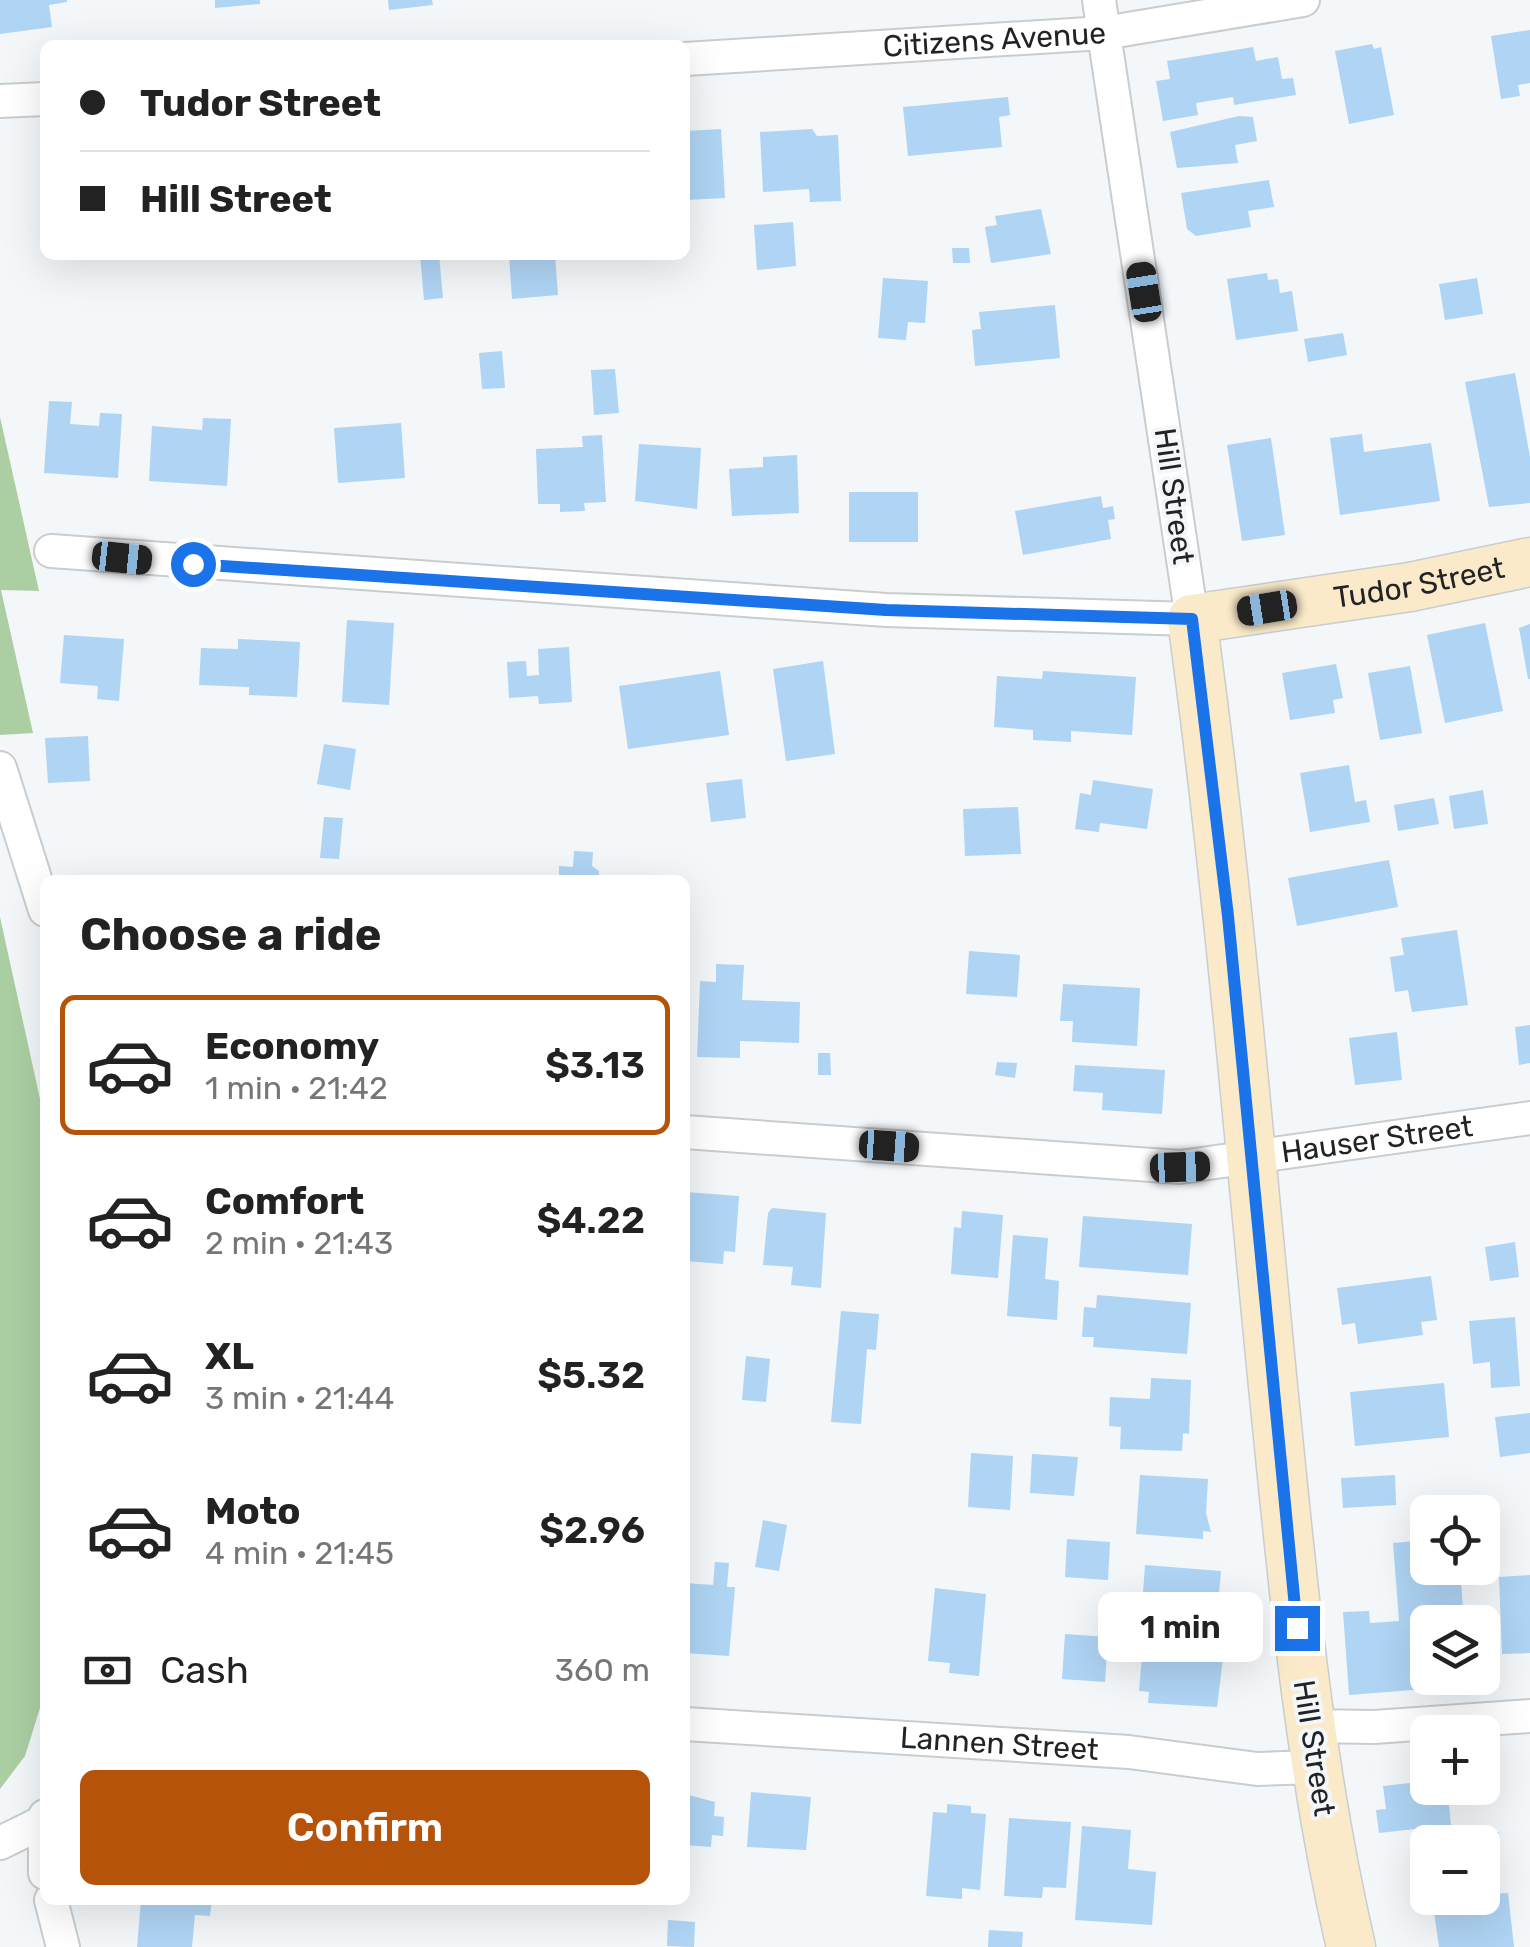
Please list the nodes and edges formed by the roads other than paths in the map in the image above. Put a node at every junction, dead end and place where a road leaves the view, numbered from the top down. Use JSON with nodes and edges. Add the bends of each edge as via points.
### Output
{"nodes":[{"id":1,"x":1099,"y":0,"type":"edge"},
{"id":2,"x":1302,"y":0,"type":"edge"},
{"id":3,"x":1104,"y":33,"type":"junction"},
{"id":4,"x":690,"y":59,"type":"edge"},
{"id":5,"x":40,"y":99,"type":"edge"},
{"id":6,"x":0,"y":102,"type":"edge"},
{"id":7,"x":50,"y":551,"type":"dead end"},
{"id":8,"x":1530,"y":562,"type":"edge"},
{"id":9,"x":1192,"y":619,"type":"junction"},
{"id":10,"x":0,"y":768,"type":"edge"},
{"id":11,"x":40,"y":894,"type":"edge"},
{"id":12,"x":1530,"y":1118,"type":"edge"},
{"id":13,"x":690,"y":1132,"type":"edge"},
{"id":14,"x":1251,"y":1159,"type":"junction"},
{"id":15,"x":1530,"y":1716,"type":"edge"},
{"id":16,"x":690,"y":1724,"type":"edge"},
{"id":17,"x":1312,"y":1746,"type":"junction"},
{"id":18,"x":40,"y":1821,"type":"edge"},
{"id":19,"x":0,"y":1843,"type":"edge"},
{"id":20,"x":52,"y":1905,"type":"edge"},
{"id":21,"x":64,"y":1947,"type":"edge"},
{"id":22,"x":1352,"y":1947,"type":"edge"}],
"edges":[{"from":1,"to":3,"type":"street","name":"Hill Street"},
{"from":2,"to":3,"type":"street","name":"Citizens Avenue"},
{"from":3,"to":4,"type":"street","name":"Citizens Avenue"},
{"from":3,"to":9,"type":"street","name":"Hill Street"},
{"from":5,"to":6,"type":"street"},
{"from":7,"to":9,"type":"street","name":"Tudor Street","via":[[886,610]]},
{"from":8,"to":9,"type":"street","name":"Tudor Street"},
{"from":9,"to":14,"type":"street","name":"Hill Street"},
{"from":10,"to":11,"type":"street"},
{"from":12,"to":14,"type":"street","name":"Hauser Street"},
{"from":13,"to":14,"type":"street","name":"Hauser Street","via":[[1162,1166]]},
{"from":14,"to":17,"type":"street","name":"Hill Street"},
{"from":15,"to":17,"type":"street","name":"Lannen Street","via":[[1374,1727]]},
{"from":16,"to":17,"type":"street","name":"Lannen Street","via":[[1129,1752],[1256,1768]]},
{"from":17,"to":22,"type":"street","name":"Hill Street"},
{"from":18,"to":19,"type":"street"},
{"from":20,"to":21,"type":"street"}]}
